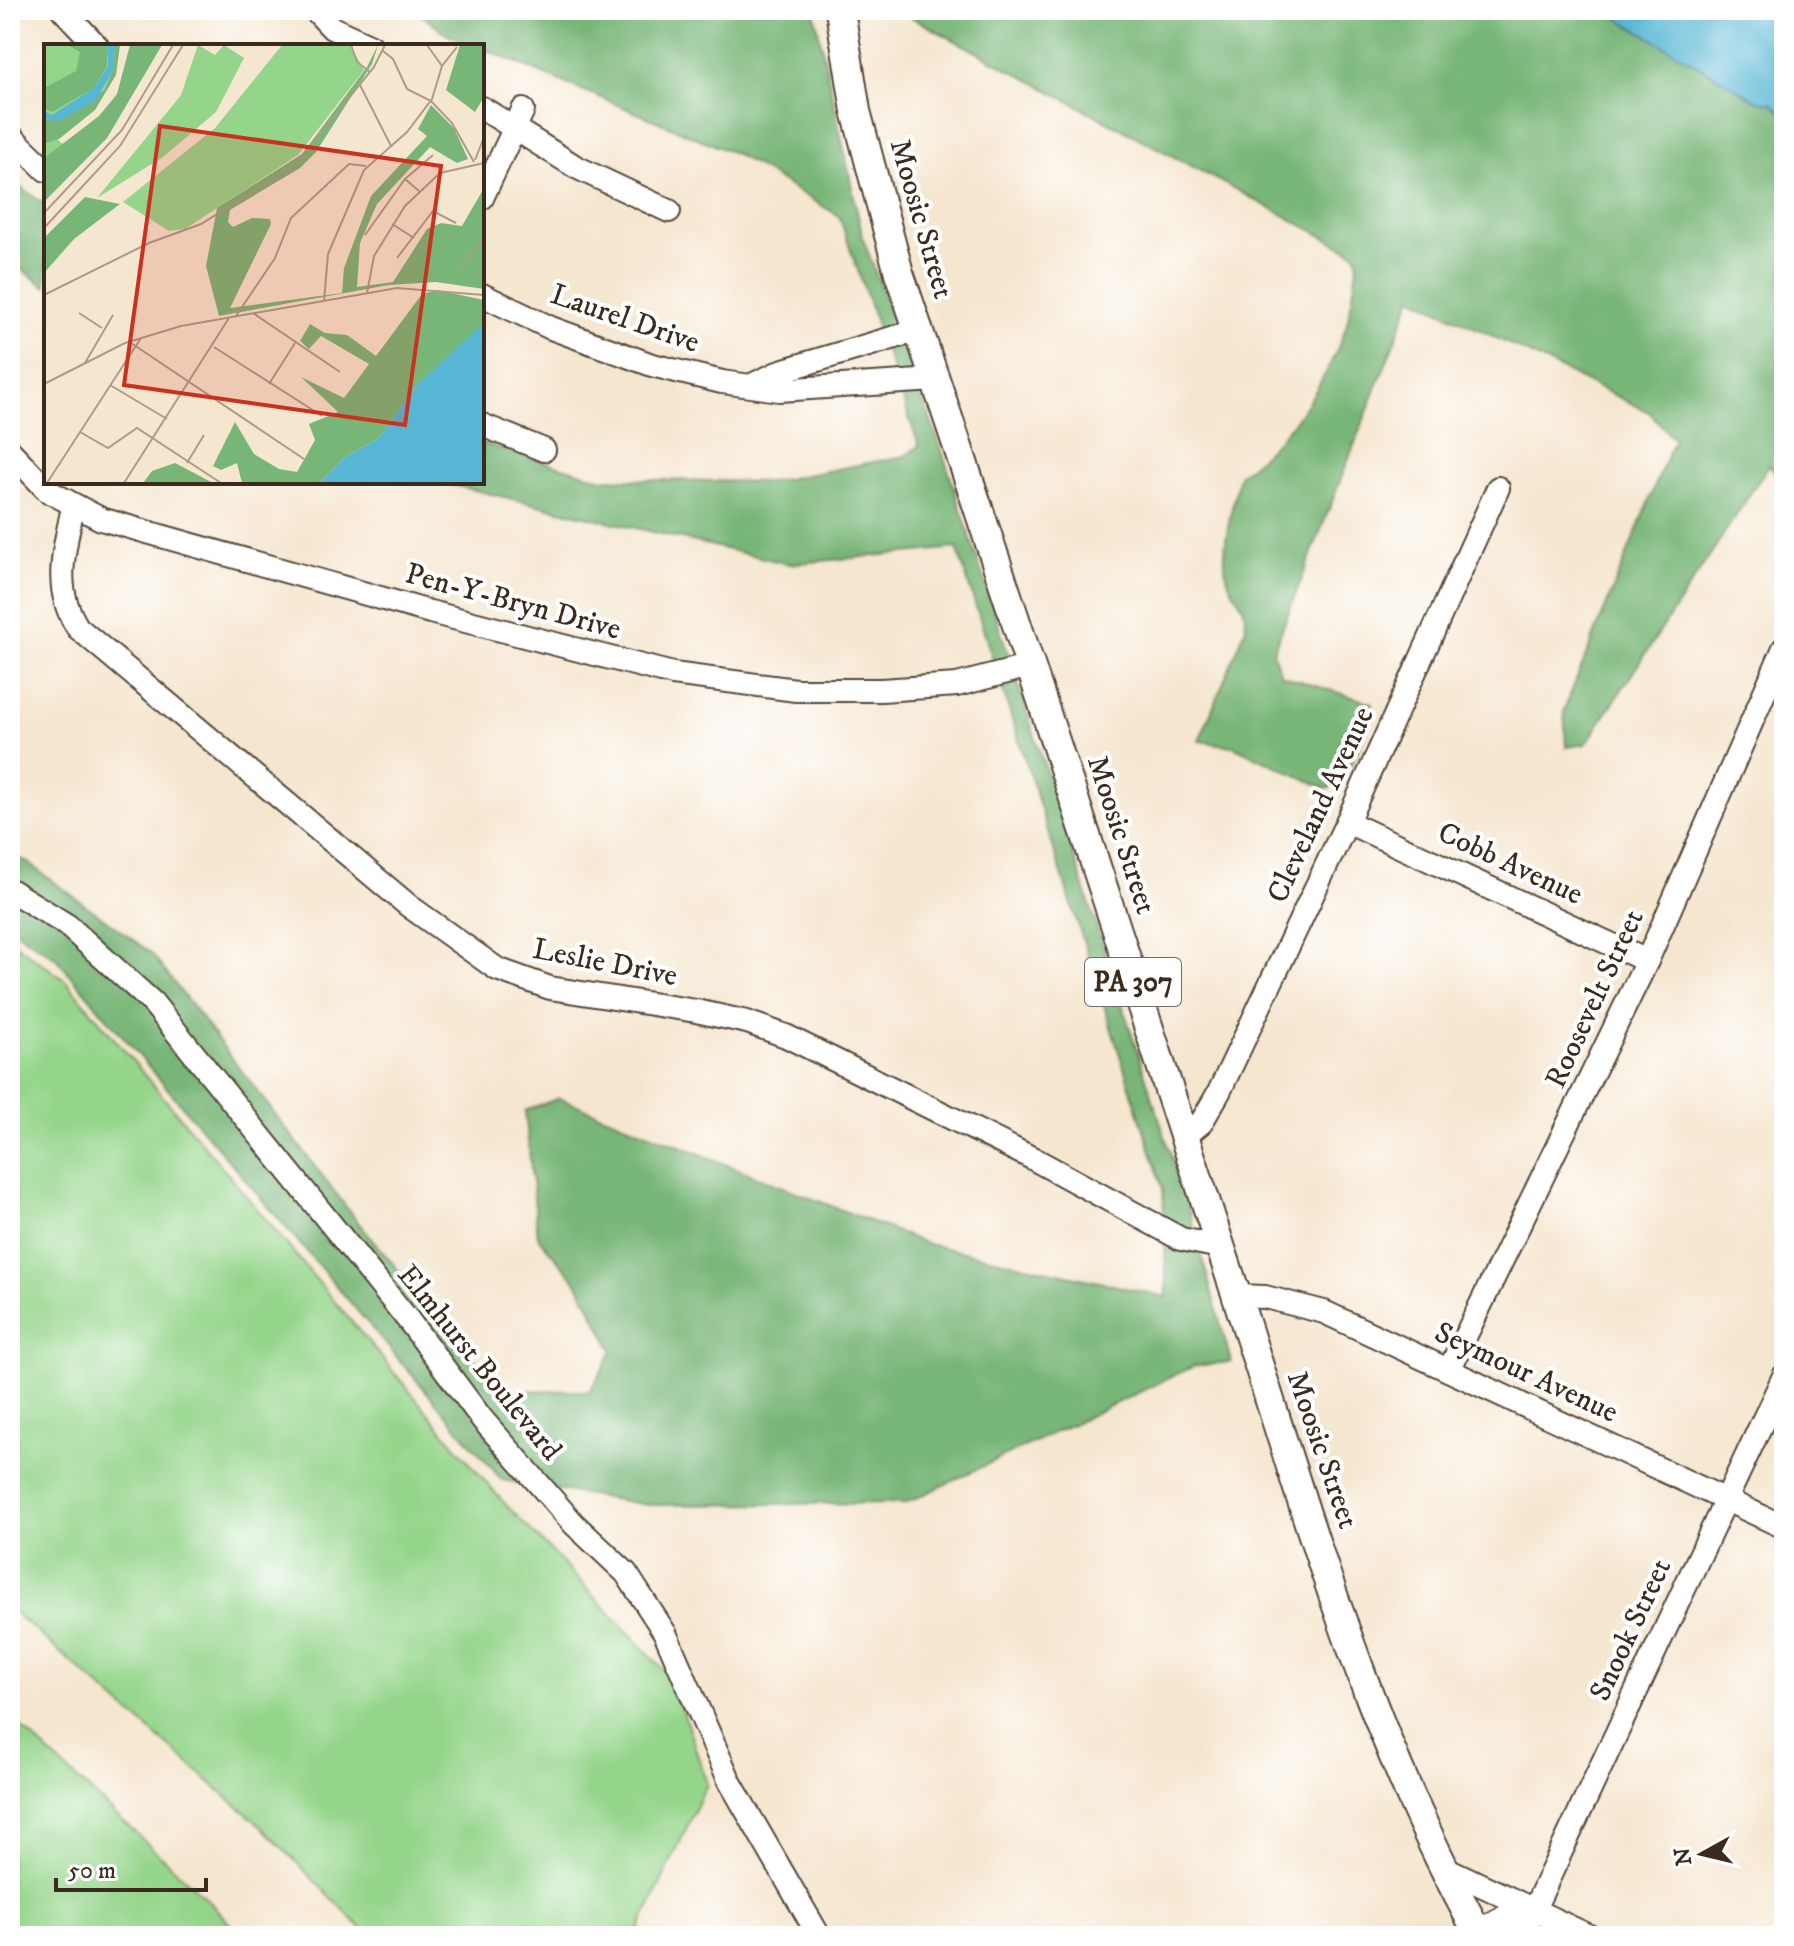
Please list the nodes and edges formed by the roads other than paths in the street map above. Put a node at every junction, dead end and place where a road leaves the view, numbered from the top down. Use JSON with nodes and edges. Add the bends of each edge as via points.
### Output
{"nodes":[{"id":1,"x":63,"y":10,"type":"edge"},
{"id":2,"x":315,"y":10,"type":"edge"},
{"id":3,"x":840,"y":10,"type":"edge"},
{"id":4,"x":95,"y":44,"type":"edge"},
{"id":5,"x":367,"y":44,"type":"edge"},
{"id":6,"x":484,"y":109,"type":"edge"},
{"id":7,"x":519,"y":119,"type":"junction"},
{"id":8,"x":10,"y":135,"type":"edge"},
{"id":9,"x":44,"y":168,"type":"edge"},
{"id":10,"x":484,"y":194,"type":"edge"},
{"id":11,"x":669,"y":211,"type":"dead end"},
{"id":12,"x":484,"y":296,"type":"edge"},
{"id":13,"x":919,"y":330,"type":"junction"},
{"id":14,"x":935,"y":380,"type":"junction"},
{"id":15,"x":754,"y":384,"type":"junction"},
{"id":16,"x":484,"y":426,"type":"edge"},
{"id":17,"x":544,"y":450,"type":"dead end"},
{"id":18,"x":10,"y":451,"type":"edge"},
{"id":19,"x":1498,"y":488,"type":"dead end"},
{"id":20,"x":73,"y":507,"type":"junction"},
{"id":21,"x":1784,"y":648,"type":"edge"},
{"id":22,"x":1030,"y":666,"type":"junction"},
{"id":23,"x":1347,"y":822,"type":"junction"},
{"id":24,"x":10,"y":890,"type":"edge"},
{"id":25,"x":1647,"y":961,"type":"junction"},
{"id":26,"x":1184,"y":1137,"type":"junction"},
{"id":27,"x":1220,"y":1247,"type":"junction"},
{"id":28,"x":1236,"y":1296,"type":"junction"},
{"id":29,"x":1449,"y":1370,"type":"junction"},
{"id":30,"x":1784,"y":1376,"type":"edge"},
{"id":31,"x":1725,"y":1500,"type":"junction"},
{"id":32,"x":1784,"y":1527,"type":"edge"},
{"id":33,"x":1443,"y":1867,"type":"junction"},
{"id":34,"x":1534,"y":1910,"type":"junction"},
{"id":35,"x":1479,"y":1934,"type":"edge"},
{"id":36,"x":819,"y":1936,"type":"edge"},
{"id":37,"x":1516,"y":1936,"type":"edge"},
{"id":38,"x":1589,"y":1936,"type":"edge"}],
"edges":[{"from":1,"to":4,"type":"street"},
{"from":2,"to":5,"type":"street","via":[[332,28]]},
{"from":3,"to":13,"type":"main road","name":"Moosic Street","number":"PA 307","via":[[873,182]]},
{"from":6,"to":7,"type":"street"},
{"from":7,"to":10,"type":"street"},
{"from":7,"to":11,"type":"street","via":[[576,167]]},
{"from":8,"to":9,"type":"street"},
{"from":12,"to":15,"type":"street","name":"Laurel Drive","via":[[551,328],[652,365]]},
{"from":13,"to":14,"type":"main road","name":"Moosic Street","number":"PA 307"},
{"from":13,"to":15,"type":"street"},
{"from":14,"to":15,"type":"street","name":"Laurel Drive","via":[[779,390]]},
{"from":14,"to":22,"type":"main road","name":"Moosic Street","number":"PA 307"},
{"from":16,"to":17,"type":"street"},
{"from":18,"to":20,"type":"street","name":"Pen-Y-Bryn Drive","via":[[48,491]]},
{"from":19,"to":23,"type":"street","name":"Cleveland Avenue"},
{"from":20,"to":22,"type":"street","name":"Pen-Y-Bryn Drive","via":[[146,533],[430,612],[710,682],[881,690],[957,685]]},
{"from":20,"to":27,"type":"street","name":"Leslie Drive","via":[[60,571],[65,604],[78,628],[409,906],[497,969],[550,988],[709,1014],[786,1036],[1181,1239]]},
{"from":21,"to":25,"type":"street","name":"Roosevelt Street"},
{"from":22,"to":26,"type":"main road","name":"Moosic Street","number":"PA 307"},
{"from":23,"to":25,"type":"street","name":"Cobb Avenue"},
{"from":23,"to":26,"type":"street","name":"Cleveland Avenue","via":[[1219,1092],[1201,1123]]},
{"from":24,"to":36,"type":"street","name":"Elmhurst Boulevard","via":[[67,925],[153,1003],[482,1419],[574,1524],[626,1573],[665,1633],[730,1782]]},
{"from":25,"to":29,"type":"street","name":"Roosevelt Street"},
{"from":26,"to":27,"type":"main road","name":"Moosic Street","number":"PA 307"},
{"from":27,"to":28,"type":"main road","name":"Moosic Street","number":"PA 307"},
{"from":28,"to":29,"type":"street","name":"Seymour Avenue","via":[[1265,1297],[1324,1312]]},
{"from":28,"to":33,"type":"main road","name":"Moosic Street","number":"PA 307","via":[[1359,1664]]},
{"from":29,"to":31,"type":"street","name":"Seymour Avenue"},
{"from":30,"to":31,"type":"street","name":"Snook Street"},
{"from":31,"to":32,"type":"street","name":"Seymour Avenue"},
{"from":31,"to":34,"type":"street","name":"Snook Street"},
{"from":33,"to":34,"type":"street"},
{"from":33,"to":35,"type":"main road","name":"Moosic Street","number":"PA 307"},
{"from":34,"to":35,"type":"street","via":[[1516,1911]]},
{"from":34,"to":37,"type":"street","name":"Snook Street"},
{"from":34,"to":38,"type":"street"}]}
